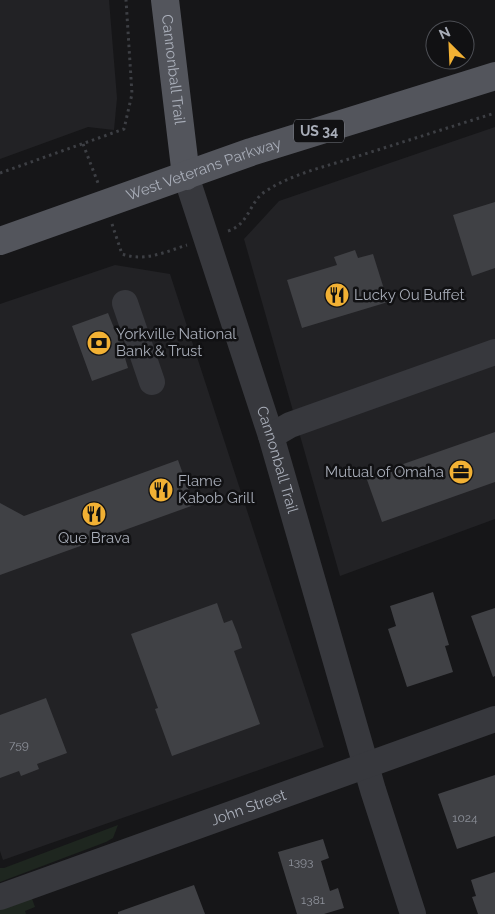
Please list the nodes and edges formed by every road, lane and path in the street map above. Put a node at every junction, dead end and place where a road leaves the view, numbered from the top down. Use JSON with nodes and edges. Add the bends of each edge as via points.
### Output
{"nodes":[{"id":1,"x":126,"y":0,"type":"edge"},
{"id":2,"x":165,"y":0,"type":"edge"},
{"id":3,"x":495,"y":76,"type":"edge"},
{"id":4,"x":495,"y":113,"type":"edge"},
{"id":5,"x":83,"y":144,"type":"junction"},
{"id":6,"x":90,"y":160,"type":"dead end"},
{"id":7,"x":0,"y":173,"type":"edge"},
{"id":8,"x":186,"y":176,"type":"junction"},
{"id":9,"x":226,"y":232,"type":"dead end"},
{"id":10,"x":0,"y":241,"type":"edge"},
{"id":11,"x":118,"y":244,"type":"dead end"},
{"id":12,"x":168,"y":251,"type":"dead end"},
{"id":13,"x":125,"y":303,"type":"dead end"},
{"id":14,"x":495,"y":352,"type":"edge"},
{"id":15,"x":152,"y":382,"type":"dead end"},
{"id":16,"x":271,"y":436,"type":"junction"},
{"id":17,"x":495,"y":718,"type":"edge"},
{"id":18,"x":366,"y":764,"type":"junction"},
{"id":19,"x":0,"y":897,"type":"edge"},
{"id":20,"x":414,"y":914,"type":"edge"}],
"edges":[{"from":1,"to":5,"type":"path","via":[[132,94],[124,129]]},
{"from":2,"to":8,"type":"main road","name":"Cannonball Trail"},
{"from":3,"to":8,"type":"main road","name":"West Veterans Parkway","number":"US 34","via":[[251,152]]},
{"from":4,"to":9,"type":"path","via":[[300,175],[265,191],[247,218],[237,228]]},
{"from":5,"to":6,"type":"path"},
{"from":5,"to":7,"type":"path"},
{"from":8,"to":10,"type":"main road","name":"West Veterans Parkway","number":"US 34"},
{"from":8,"to":16,"type":"street","name":"Cannonball Trail"},
{"from":11,"to":12,"type":"path","via":[[122,254],[131,257],[152,257]]},
{"from":13,"to":15,"type":"street"},
{"from":14,"to":16,"type":"street","via":[[290,425]]},
{"from":16,"to":18,"type":"street","name":"Cannonball Trail"},
{"from":17,"to":18,"type":"street","name":"John Street"},
{"from":18,"to":19,"type":"street","name":"John Street"},
{"from":18,"to":20,"type":"street","name":"Cannonball Trail"}]}
